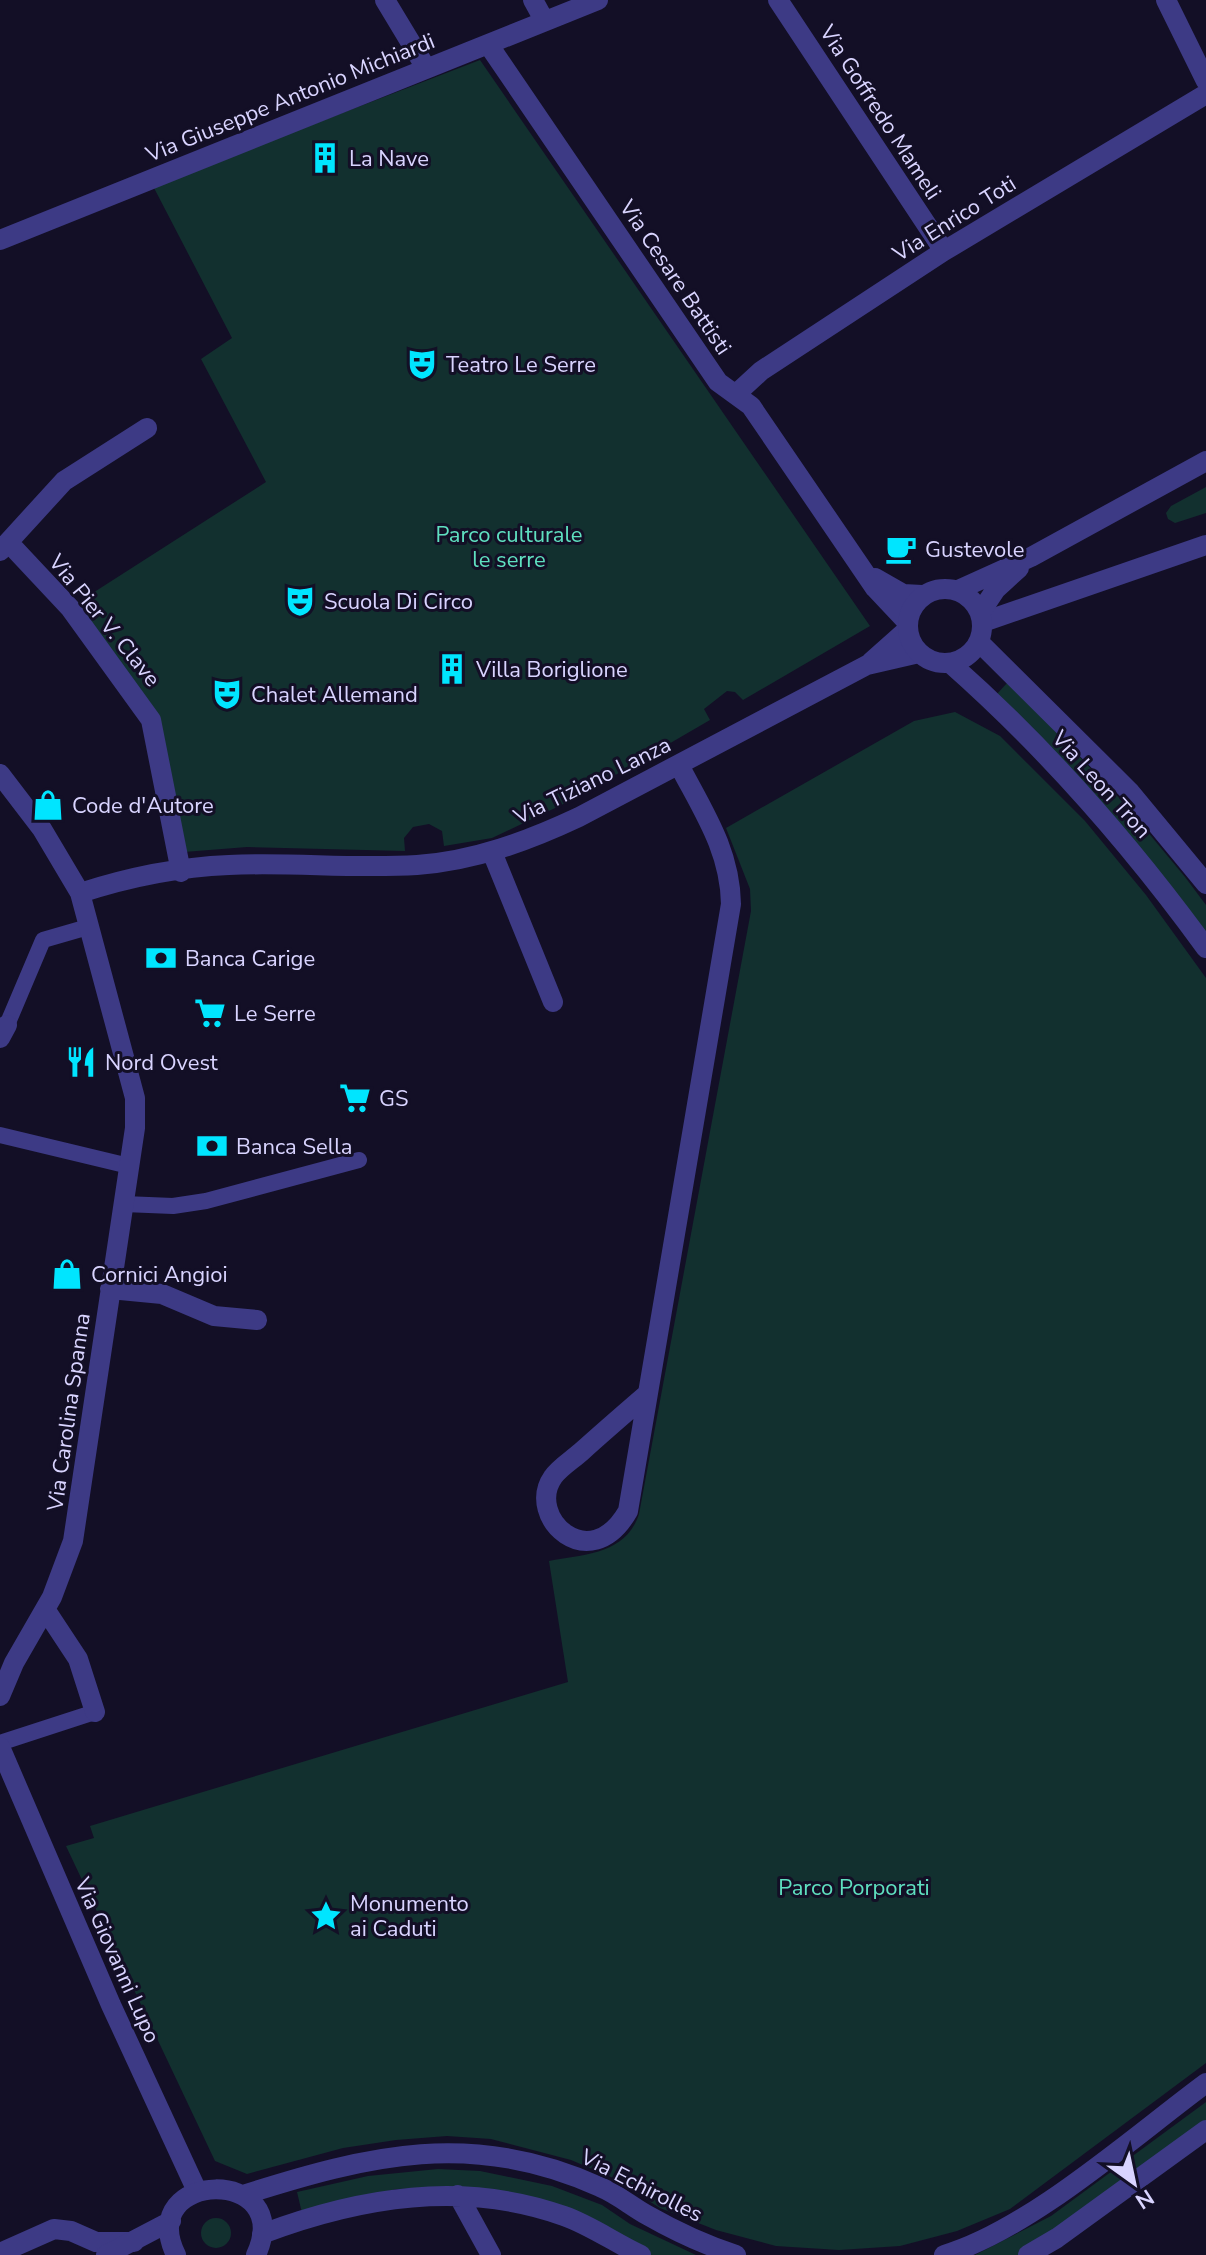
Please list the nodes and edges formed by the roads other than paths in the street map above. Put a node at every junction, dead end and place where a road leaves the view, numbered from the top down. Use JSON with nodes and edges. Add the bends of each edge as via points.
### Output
{"nodes":[{"id":1,"x":385,"y":0,"type":"edge"},
{"id":2,"x":533,"y":0,"type":"edge"},
{"id":3,"x":598,"y":0,"type":"edge"},
{"id":4,"x":778,"y":0,"type":"edge"},
{"id":5,"x":1166,"y":0,"type":"edge"},
{"id":6,"x":544,"y":20,"type":"junction"},
{"id":7,"x":488,"y":44,"type":"junction"},
{"id":8,"x":426,"y":68,"type":"junction"},
{"id":9,"x":1206,"y":81,"type":"edge"},
{"id":10,"x":1206,"y":94,"type":"edge"},
{"id":11,"x":0,"y":240,"type":"edge"},
{"id":12,"x":944,"y":251,"type":"junction"},
{"id":13,"x":736,"y":394,"type":"junction"},
{"id":14,"x":147,"y":428,"type":"dead end"},
{"id":15,"x":1206,"y":461,"type":"edge"},
{"id":16,"x":1206,"y":545,"type":"edge"},
{"id":17,"x":5,"y":548,"type":"edge"},
{"id":18,"x":1031,"y":557,"type":"junction"},
{"id":19,"x":861,"y":568,"type":"junction"},
{"id":20,"x":958,"y":590,"type":"junction"},
{"id":21,"x":922,"y":595,"type":"junction"},
{"id":22,"x":907,"y":626,"type":"junction"},
{"id":23,"x":981,"y":626,"type":"junction"},
{"id":24,"x":919,"y":653,"type":"junction"},
{"id":25,"x":950,"y":663,"type":"junction"},
{"id":26,"x":867,"y":665,"type":"junction"},
{"id":27,"x":679,"y":765,"type":"junction"},
{"id":28,"x":0,"y":774,"type":"edge"},
{"id":29,"x":492,"y":852,"type":"junction"},
{"id":30,"x":181,"y":872,"type":"junction"},
{"id":31,"x":1206,"y":884,"type":"edge"},
{"id":32,"x":80,"y":893,"type":"junction"},
{"id":33,"x":88,"y":927,"type":"junction"},
{"id":34,"x":1206,"y":948,"type":"edge"},
{"id":35,"x":553,"y":1002,"type":"dead end"},
{"id":36,"x":4,"y":1032,"type":"edge"},
{"id":37,"x":0,"y":1135,"type":"edge"},
{"id":38,"x":359,"y":1160,"type":"dead end"},
{"id":39,"x":129,"y":1166,"type":"junction"},
{"id":40,"x":124,"y":1204,"type":"junction"},
{"id":41,"x":110,"y":1289,"type":"junction"},
{"id":42,"x":257,"y":1320,"type":"dead end"},
{"id":43,"x":646,"y":1395,"type":"junction"},
{"id":44,"x":45,"y":1609,"type":"junction"},
{"id":45,"x":7,"y":1660,"type":"edge"},
{"id":46,"x":0,"y":1696,"type":"edge"},
{"id":47,"x":95,"y":1712,"type":"joint"},
{"id":48,"x":0,"y":1745,"type":"edge"},
{"id":49,"x":1206,"y":2083,"type":"edge"},
{"id":50,"x":1206,"y":2130,"type":"edge"},
{"id":51,"x":197,"y":2191,"type":"junction"},
{"id":52,"x":243,"y":2195,"type":"junction"},
{"id":53,"x":458,"y":2195,"type":"junction"},
{"id":54,"x":171,"y":2221,"type":"junction"},
{"id":55,"x":262,"y":2234,"type":"junction"},
{"id":56,"x":134,"y":2242,"type":"junction"},
{"id":57,"x":0,"y":2253,"type":"edge"},
{"id":58,"x":106,"y":2255,"type":"edge"},
{"id":59,"x":176,"y":2255,"type":"edge"},
{"id":60,"x":256,"y":2255,"type":"edge"},
{"id":61,"x":491,"y":2255,"type":"edge"},
{"id":62,"x":641,"y":2255,"type":"edge"},
{"id":63,"x":736,"y":2255,"type":"edge"},
{"id":64,"x":944,"y":2255,"type":"edge"},
{"id":65,"x":1028,"y":2255,"type":"edge"}],
"edges":[{"from":1,"to":8,"type":"street"},
{"from":2,"to":6,"type":"street"},
{"from":3,"to":6,"type":"street","name":"Via Giuseppe Antonio Michiardi"},
{"from":4,"to":12,"type":"street","name":"Via Goffredo Mameli"},
{"from":5,"to":9,"type":"street"},
{"from":6,"to":7,"type":"street","name":"Via Giuseppe Antonio Michiardi"},
{"from":7,"to":8,"type":"street","name":"Via Giuseppe Antonio Michiardi"},
{"from":7,"to":13,"type":"street","name":"Via Cesare Battisti","via":[[718,382]]},
{"from":8,"to":11,"type":"street","name":"Via Giuseppe Antonio Michiardi"},
{"from":10,"to":12,"type":"street","name":"Via Enrico Toti"},
{"from":12,"to":13,"type":"street","name":"Via Enrico Toti","via":[[761,371]]},
{"from":13,"to":19,"type":"street","name":"Via Cesare Battisti","via":[[751,406]]},
{"from":14,"to":17,"type":"street","via":[[64,481]]},
{"from":15,"to":18,"type":"street"},
{"from":16,"to":23,"type":"street"},
{"from":17,"to":30,"type":"street","name":"Via Pier V. Clave","via":[[70,608],[151,720]]},
{"from":18,"to":20,"type":"street"},
{"from":18,"to":23,"type":"street","via":[[996,589]]},
{"from":19,"to":21,"type":"street","name":"Via Cesare Battisti","via":[[903,594]]},
{"from":19,"to":22,"type":"street","name":"Via Cesare Battisti"},
{"from":20,"to":21,"type":"street"},
{"from":20,"to":23,"type":"street","via":[[975,603]]},
{"from":21,"to":22,"type":"street"},
{"from":22,"to":24,"type":"street"},
{"from":22,"to":26,"type":"street","name":"Via Tiziano Lanza"},
{"from":23,"to":25,"type":"street","via":[[962,659]]},
{"from":23,"to":31,"type":"street","name":"Via Leon Tron"},
{"from":24,"to":25,"type":"street"},
{"from":24,"to":26,"type":"street","name":"Via Tiziano Lanza"},
{"from":25,"to":34,"type":"street","name":"Via Leon Tron","via":[[1097,810]]},
{"from":26,"to":27,"type":"street","name":"Via Tiziano Lanza"},
{"from":27,"to":29,"type":"street","name":"Via Tiziano Lanza","via":[[535,838]]},
{"from":27,"to":43,"type":"street","via":[[723,852],[731,874],[731,904]]},
{"from":28,"to":32,"type":"street","name":"Via Carolina Spanna","via":[[42,829]]},
{"from":29,"to":30,"type":"street","name":"Via Tiziano Lanza","via":[[418,865],[227,865]]},
{"from":29,"to":35,"type":"street"},
{"from":30,"to":32,"type":"street","name":"Via Tiziano Lanza"},
{"from":32,"to":33,"type":"street","name":"Via Carolina Spanna"},
{"from":33,"to":36,"type":"street","via":[[43,940]]},
{"from":33,"to":39,"type":"street","name":"Via Carolina Spanna","via":[[135,1098]]},
{"from":37,"to":39,"type":"street"},
{"from":38,"to":40,"type":"street","via":[[206,1201]]},
{"from":39,"to":40,"type":"street","name":"Via Carolina Spanna"},
{"from":40,"to":41,"type":"street","name":"Via Carolina Spanna"},
{"from":41,"to":42,"type":"street","name":"Via Carolina Spanna","via":[[162,1294],[214,1316]]},
{"from":41,"to":44,"type":"street","name":"Via Carolina Spanna","via":[[73,1541]]},
{"from":43,"to":43,"type":"street","via":[[552,1478],[551,1515],[569,1538],[581,1543],[604,1538],[628,1511]]},
{"from":44,"to":45,"type":"street","name":"Via Carolina Spanna"},
{"from":44,"to":47,"type":"street","via":[[78,1659]]},
{"from":45,"to":46,"type":"street","name":"Via Carolina Spanna"},
{"from":47,"to":48,"type":"street"},
{"from":48,"to":51,"type":"street","name":"Via Giovanni Lupo"},
{"from":49,"to":64,"type":"street","via":[[1034,2210],[966,2249]]},
{"from":50,"to":65,"type":"street"},
{"from":51,"to":52,"type":"street","via":[[221,2187]]},
{"from":51,"to":54,"type":"street","via":[[181,2203]]},
{"from":52,"to":55,"type":"street","via":[[254,2206]]},
{"from":52,"to":63,"type":"street","name":"Via Echirolles","via":[[331,2168],[405,2153],[474,2154],[554,2168],[604,2188],[680,2233]]},
{"from":53,"to":55,"type":"street","via":[[383,2200],[320,2213]]},
{"from":53,"to":61,"type":"street"},
{"from":53,"to":62,"type":"street","via":[[508,2200],[567,2217]]},
{"from":54,"to":56,"type":"street"},
{"from":54,"to":59,"type":"street"},
{"from":55,"to":60,"type":"street"},
{"from":56,"to":57,"type":"street","via":[[96,2242],[54,2229]]},
{"from":56,"to":58,"type":"street"}]}
